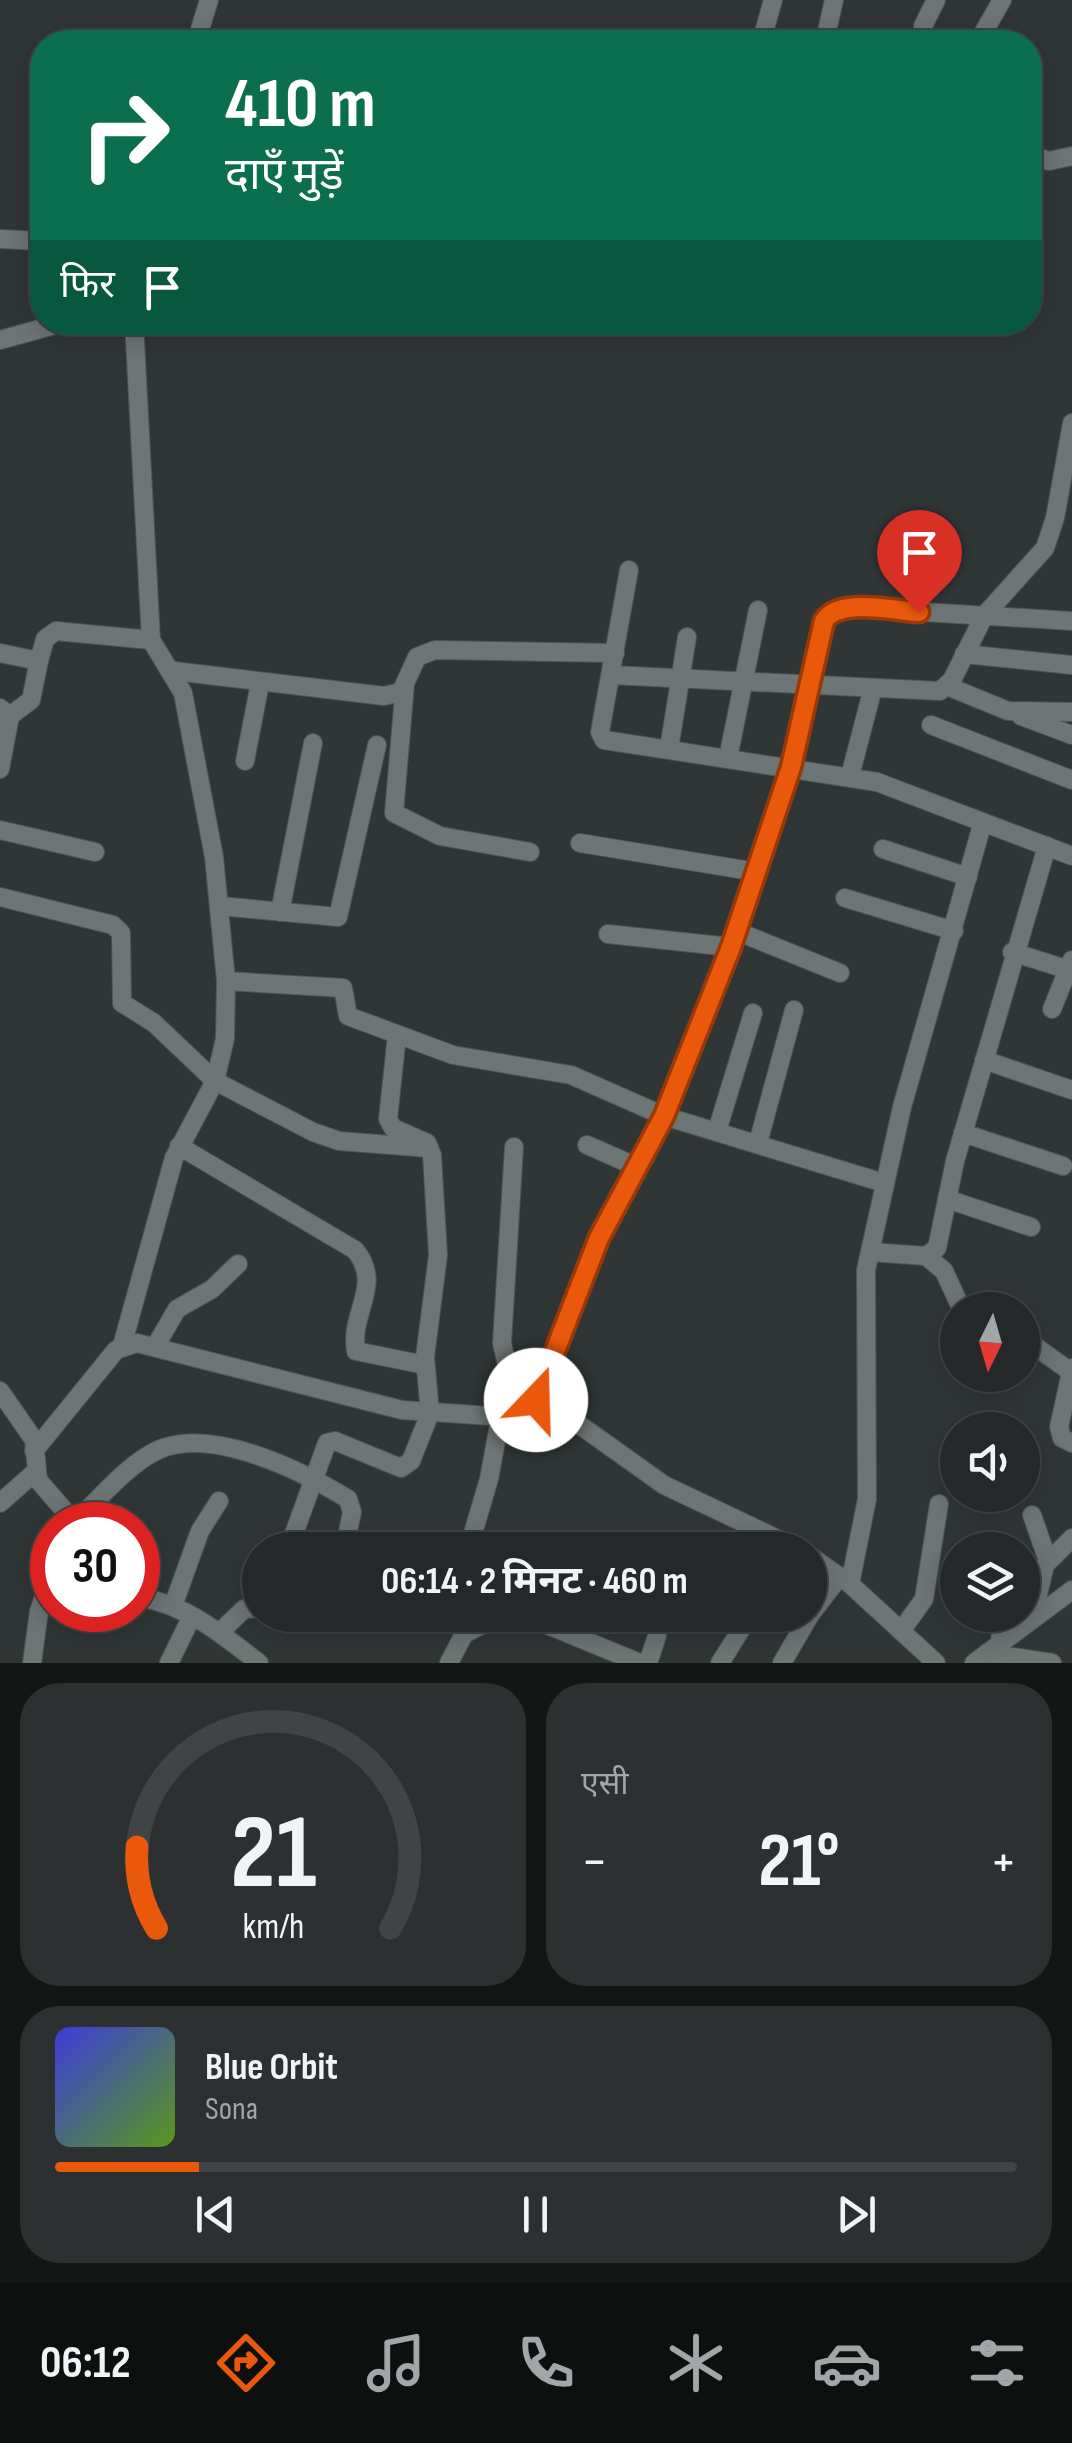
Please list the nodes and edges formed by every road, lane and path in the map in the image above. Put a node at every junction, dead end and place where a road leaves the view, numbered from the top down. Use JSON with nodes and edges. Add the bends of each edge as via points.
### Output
{"nodes":[{"id":1,"x":209,"y":0,"type":"edge"},
{"id":2,"x":773,"y":0,"type":"edge"},
{"id":3,"x":834,"y":0,"type":"edge"},
{"id":4,"x":936,"y":0,"type":"edge"},
{"id":5,"x":1002,"y":0,"type":"edge"},
{"id":6,"x":923,"y":26,"type":"dead end"},
{"id":7,"x":200,"y":30,"type":"edge"},
{"id":8,"x":765,"y":30,"type":"edge"},
{"id":9,"x":827,"y":30,"type":"edge"},
{"id":10,"x":985,"y":30,"type":"edge"},
{"id":11,"x":1072,"y":156,"type":"edge"},
{"id":12,"x":1042,"y":159,"type":"edge"},
{"id":13,"x":0,"y":239,"type":"edge"},
{"id":14,"x":30,"y":240,"type":"edge"},
{"id":15,"x":30,"y":332,"type":"edge"},
{"id":16,"x":135,"y":335,"type":"edge"},
{"id":17,"x":0,"y":340,"type":"edge"},
{"id":18,"x":1072,"y":422,"type":"edge"},
{"id":19,"x":1052,"y":534,"type":"junction"},
{"id":20,"x":1072,"y":535,"type":"edge"},
{"id":21,"x":629,"y":570,"type":"dead end"},
{"id":22,"x":758,"y":610,"type":"dead end"},
{"id":23,"x":984,"y":616,"type":"junction"},
{"id":24,"x":1072,"y":621,"type":"edge"},
{"id":25,"x":687,"y":637,"type":"dead end"},
{"id":26,"x":150,"y":640,"type":"junction"},
{"id":27,"x":0,"y":652,"type":"edge"},
{"id":28,"x":615,"y":653,"type":"junction"},
{"id":29,"x":964,"y":654,"type":"junction"},
{"id":30,"x":40,"y":661,"type":"junction"},
{"id":31,"x":1072,"y":665,"type":"edge"},
{"id":32,"x":174,"y":671,"type":"junction"},
{"id":33,"x":612,"y":675,"type":"junction"},
{"id":34,"x":682,"y":677,"type":"junction"},
{"id":35,"x":742,"y":679,"type":"junction"},
{"id":36,"x":260,"y":683,"type":"junction"},
{"id":37,"x":808,"y":683,"type":"junction"},
{"id":38,"x":405,"y":684,"type":"junction"},
{"id":39,"x":947,"y":686,"type":"junction"},
{"id":40,"x":873,"y":688,"type":"junction"},
{"id":41,"x":1008,"y":711,"type":"junction"},
{"id":42,"x":5,"y":712,"type":"edge"},
{"id":43,"x":1072,"y":712,"type":"edge"},
{"id":44,"x":931,"y":725,"type":"dead end"},
{"id":45,"x":1072,"y":734,"type":"edge"},
{"id":46,"x":312,"y":743,"type":"dead end"},
{"id":47,"x":377,"y":744,"type":"dead end"},
{"id":48,"x":669,"y":749,"type":"junction"},
{"id":49,"x":728,"y":758,"type":"junction"},
{"id":50,"x":245,"y":761,"type":"dead end"},
{"id":51,"x":791,"y":767,"type":"junction"},
{"id":52,"x":0,"y":770,"type":"edge"},
{"id":53,"x":850,"y":776,"type":"junction"},
{"id":54,"x":1072,"y":780,"type":"edge"},
{"id":55,"x":982,"y":826,"type":"junction"},
{"id":56,"x":0,"y":830,"type":"edge"},
{"id":57,"x":580,"y":842,"type":"dead end"},
{"id":58,"x":1046,"y":846,"type":"junction"},
{"id":59,"x":883,"y":850,"type":"dead end"},
{"id":60,"x":94,"y":852,"type":"dead end"},
{"id":61,"x":530,"y":852,"type":"dead end"},
{"id":62,"x":1072,"y":856,"type":"edge"},
{"id":63,"x":757,"y":872,"type":"junction"},
{"id":64,"x":968,"y":877,"type":"junction"},
{"id":65,"x":0,"y":897,"type":"edge"},
{"id":66,"x":845,"y":898,"type":"dead end"},
{"id":67,"x":220,"y":906,"type":"junction"},
{"id":68,"x":280,"y":912,"type":"junction"},
{"id":69,"x":954,"y":930,"type":"junction"},
{"id":70,"x":608,"y":934,"type":"dead end"},
{"id":71,"x":734,"y":939,"type":"junction"},
{"id":72,"x":1012,"y":952,"type":"junction"},
{"id":73,"x":1071,"y":967,"type":"edge"},
{"id":74,"x":840,"y":973,"type":"dead end"},
{"id":75,"x":226,"y":980,"type":"junction"},
{"id":76,"x":1052,"y":1009,"type":"dead end"},
{"id":77,"x":794,"y":1010,"type":"dead end"},
{"id":78,"x":753,"y":1013,"type":"dead end"},
{"id":79,"x":396,"y":1035,"type":"junction"},
{"id":80,"x":984,"y":1060,"type":"junction"},
{"id":81,"x":215,"y":1081,"type":"junction"},
{"id":82,"x":1072,"y":1090,"type":"edge"},
{"id":83,"x":664,"y":1116,"type":"junction"},
{"id":84,"x":717,"y":1131,"type":"junction"},
{"id":85,"x":963,"y":1133,"type":"junction"},
{"id":86,"x":758,"y":1143,"type":"junction"},
{"id":87,"x":587,"y":1145,"type":"dead end"},
{"id":88,"x":179,"y":1146,"type":"junction"},
{"id":89,"x":514,"y":1147,"type":"dead end"},
{"id":90,"x":430,"y":1148,"type":"junction"},
{"id":91,"x":635,"y":1166,"type":"junction"},
{"id":92,"x":1064,"y":1166,"type":"dead end"},
{"id":93,"x":884,"y":1183,"type":"junction"},
{"id":94,"x":947,"y":1199,"type":"junction"},
{"id":95,"x":1032,"y":1227,"type":"dead end"},
{"id":96,"x":870,"y":1252,"type":"junction"},
{"id":97,"x":926,"y":1256,"type":"junction"},
{"id":98,"x":238,"y":1264,"type":"dead end"},
{"id":99,"x":954,"y":1292,"type":"edge"},
{"id":100,"x":122,"y":1346,"type":"junction"},
{"id":101,"x":155,"y":1346,"type":"junction"},
{"id":102,"x":1040,"y":1349,"type":"edge"},
{"id":103,"x":425,"y":1365,"type":"junction"},
{"id":104,"x":1072,"y":1370,"type":"edge"},
{"id":105,"x":0,"y":1391,"type":"edge"},
{"id":106,"x":530,"y":1402,"type":"junction"},
{"id":107,"x":430,"y":1413,"type":"junction"},
{"id":108,"x":501,"y":1414,"type":"junction"},
{"id":109,"x":1072,"y":1444,"type":"edge"},
{"id":110,"x":34,"y":1450,"type":"junction"},
{"id":111,"x":34,"y":1473,"type":"junction"},
{"id":112,"x":314,"y":1479,"type":"junction"},
{"id":113,"x":218,"y":1501,"type":"dead end"},
{"id":114,"x":59,"y":1502,"type":"edge"},
{"id":115,"x":101,"y":1502,"type":"edge"},
{"id":116,"x":0,"y":1504,"type":"edge"},
{"id":117,"x":938,"y":1504,"type":"dead end"},
{"id":118,"x":1032,"y":1516,"type":"dead end"},
{"id":119,"x":295,"y":1532,"type":"edge"},
{"id":120,"x":347,"y":1532,"type":"edge"},
{"id":121,"x":473,"y":1532,"type":"edge"},
{"id":122,"x":763,"y":1532,"type":"edge"},
{"id":123,"x":1072,"y":1538,"type":"edge"},
{"id":124,"x":1048,"y":1561,"type":"junction"},
{"id":125,"x":827,"y":1568,"type":"edge"},
{"id":126,"x":845,"y":1580,"type":"junction"},
{"id":127,"x":1040,"y":1588,"type":"edge"},
{"id":128,"x":1072,"y":1590,"type":"edge"},
{"id":129,"x":827,"y":1598,"type":"edge"},
{"id":130,"x":160,"y":1603,"type":"edge"},
{"id":131,"x":173,"y":1606,"type":"junction"},
{"id":132,"x":242,"y":1611,"type":"edge"},
{"id":133,"x":1040,"y":1611,"type":"edge"},
{"id":134,"x":192,"y":1616,"type":"junction"},
{"id":135,"x":902,"y":1631,"type":"junction"},
{"id":136,"x":36,"y":1632,"type":"edge"},
{"id":137,"x":220,"y":1632,"type":"junction"},
{"id":138,"x":462,"y":1632,"type":"edge"},
{"id":139,"x":564,"y":1632,"type":"edge"},
{"id":140,"x":740,"y":1632,"type":"edge"},
{"id":141,"x":800,"y":1632,"type":"edge"},
{"id":142,"x":1013,"y":1632,"type":"edge"},
{"id":143,"x":657,"y":1636,"type":"dead end"},
{"id":144,"x":987,"y":1653,"type":"edge"},
{"id":145,"x":32,"y":1663,"type":"edge"},
{"id":146,"x":169,"y":1663,"type":"edge"},
{"id":147,"x":259,"y":1663,"type":"edge"},
{"id":148,"x":449,"y":1663,"type":"edge"},
{"id":149,"x":640,"y":1663,"type":"edge"},
{"id":150,"x":648,"y":1663,"type":"edge"},
{"id":151,"x":720,"y":1663,"type":"edge"},
{"id":152,"x":782,"y":1663,"type":"edge"},
{"id":153,"x":936,"y":1663,"type":"edge"},
{"id":154,"x":1052,"y":1663,"type":"edge"}],
"edges":[{"from":1,"to":7,"type":"street"},
{"from":2,"to":8,"type":"street"},
{"from":3,"to":9,"type":"street"},
{"from":4,"to":6,"type":"street"},
{"from":5,"to":10,"type":"street"},
{"from":11,"to":12,"type":"street"},
{"from":13,"to":14,"type":"street"},
{"from":15,"to":17,"type":"street"},
{"from":16,"to":26,"type":"street"},
{"from":18,"to":19,"type":"street"},
{"from":19,"to":20,"type":"street"},
{"from":19,"to":23,"type":"street"},
{"from":21,"to":28,"type":"street"},
{"from":22,"to":35,"type":"street"},
{"from":23,"to":24,"type":"street"},
{"from":23,"to":29,"type":"street"},
{"from":23,"to":37,"type":"street","via":[[832,611]]},
{"from":25,"to":34,"type":"street"},
{"from":26,"to":30,"type":"street","via":[[56,632],[45,639]]},
{"from":26,"to":32,"type":"street"},
{"from":27,"to":30,"type":"street"},
{"from":28,"to":33,"type":"street"},
{"from":28,"to":38,"type":"street","via":[[435,650],[417,657]]},
{"from":29,"to":31,"type":"street"},
{"from":29,"to":39,"type":"street"},
{"from":30,"to":42,"type":"street","via":[[31,700]]},
{"from":32,"to":36,"type":"street"},
{"from":32,"to":67,"type":"street"},
{"from":33,"to":34,"type":"street"},
{"from":33,"to":48,"type":"street","via":[[600,737]]},
{"from":34,"to":35,"type":"street"},
{"from":34,"to":48,"type":"street"},
{"from":35,"to":37,"type":"street"},
{"from":35,"to":49,"type":"street"},
{"from":36,"to":38,"type":"street","via":[[384,696]]},
{"from":36,"to":50,"type":"street"},
{"from":37,"to":40,"type":"street"},
{"from":37,"to":51,"type":"street"},
{"from":38,"to":61,"type":"street","via":[[394,812],[440,836]]},
{"from":39,"to":40,"type":"street","via":[[933,692]]},
{"from":39,"to":41,"type":"street"},
{"from":40,"to":53,"type":"street"},
{"from":41,"to":43,"type":"street"},
{"from":41,"to":45,"type":"street"},
{"from":42,"to":52,"type":"street"},
{"from":44,"to":54,"type":"street"},
{"from":46,"to":68,"type":"street"},
{"from":47,"to":68,"type":"street","via":[[340,912],[330,918]]},
{"from":48,"to":49,"type":"street"},
{"from":49,"to":51,"type":"street"},
{"from":51,"to":53,"type":"street"},
{"from":51,"to":63,"type":"street"},
{"from":53,"to":55,"type":"street"},
{"from":55,"to":58,"type":"street"},
{"from":55,"to":64,"type":"street"},
{"from":56,"to":60,"type":"street"},
{"from":57,"to":63,"type":"street"},
{"from":58,"to":62,"type":"street"},
{"from":58,"to":72,"type":"street"},
{"from":59,"to":64,"type":"street"},
{"from":63,"to":71,"type":"street"},
{"from":64,"to":69,"type":"street"},
{"from":65,"to":81,"type":"street","via":[[113,924],[121,933],[122,1002]]},
{"from":66,"to":69,"type":"street"},
{"from":67,"to":68,"type":"street"},
{"from":67,"to":75,"type":"street"},
{"from":69,"to":93,"type":"street"},
{"from":70,"to":71,"type":"street"},
{"from":71,"to":74,"type":"street"},
{"from":71,"to":83,"type":"street"},
{"from":72,"to":73,"type":"street"},
{"from":72,"to":80,"type":"street"},
{"from":73,"to":76,"type":"street"},
{"from":75,"to":79,"type":"street","via":[[343,988],[346,1014]]},
{"from":75,"to":81,"type":"street","via":[[226,1039]]},
{"from":77,"to":86,"type":"street"},
{"from":78,"to":84,"type":"street"},
{"from":79,"to":83,"type":"street","via":[[453,1055],[571,1076]]},
{"from":79,"to":90,"type":"street","via":[[388,1119]]},
{"from":80,"to":82,"type":"street"},
{"from":80,"to":85,"type":"street"},
{"from":81,"to":88,"type":"street"},
{"from":81,"to":90,"type":"street","via":[[328,1138]]},
{"from":83,"to":84,"type":"street"},
{"from":83,"to":91,"type":"street"},
{"from":84,"to":86,"type":"street"},
{"from":85,"to":92,"type":"street"},
{"from":85,"to":94,"type":"street"},
{"from":86,"to":93,"type":"street"},
{"from":87,"to":91,"type":"street"},
{"from":88,"to":100,"type":"street"},
{"from":88,"to":103,"type":"street","via":[[355,1250],[369,1282],[356,1351]]},
{"from":89,"to":106,"type":"street","via":[[502,1343]]},
{"from":90,"to":103,"type":"street","via":[[438,1255]]},
{"from":91,"to":106,"type":"street"},
{"from":93,"to":96,"type":"street"},
{"from":94,"to":95,"type":"street"},
{"from":94,"to":97,"type":"street","via":[[936,1248]]},
{"from":96,"to":97,"type":"street"},
{"from":96,"to":126,"type":"street","via":[[866,1516]]},
{"from":97,"to":99,"type":"street","via":[[944,1271]]},
{"from":98,"to":101,"type":"street","via":[[177,1309]]},
{"from":100,"to":101,"type":"street"},
{"from":100,"to":110,"type":"street"},
{"from":101,"to":107,"type":"street","via":[[366,1404]]},
{"from":102,"to":104,"type":"street"},
{"from":103,"to":107,"type":"street"},
{"from":104,"to":109,"type":"street","via":[[1059,1428]]},
{"from":105,"to":110,"type":"street"},
{"from":106,"to":108,"type":"street"},
{"from":106,"to":122,"type":"street","via":[[549,1403],[664,1485]]},
{"from":107,"to":108,"type":"street"},
{"from":107,"to":112,"type":"street","via":[[406,1466],[393,1467],[331,1440]]},
{"from":108,"to":121,"type":"street"},
{"from":110,"to":111,"type":"street"},
{"from":111,"to":114,"type":"street"},
{"from":111,"to":116,"type":"street"},
{"from":112,"to":115,"type":"street","via":[[233,1450],[174,1446],[152,1453]]},
{"from":112,"to":119,"type":"street"},
{"from":112,"to":120,"type":"street","via":[[351,1502]]},
{"from":113,"to":131,"type":"street"},
{"from":117,"to":135,"type":"street","via":[[924,1599]]},
{"from":118,"to":124,"type":"street"},
{"from":123,"to":124,"type":"street"},
{"from":124,"to":127,"type":"street"},
{"from":125,"to":126,"type":"street"},
{"from":126,"to":129,"type":"street"},
{"from":126,"to":135,"type":"street"},
{"from":128,"to":133,"type":"street"},
{"from":130,"to":131,"type":"street"},
{"from":131,"to":134,"type":"street"},
{"from":132,"to":137,"type":"street"},
{"from":134,"to":137,"type":"street"},
{"from":134,"to":146,"type":"street"},
{"from":135,"to":153,"type":"street"},
{"from":136,"to":145,"type":"street"},
{"from":137,"to":147,"type":"street"},
{"from":138,"to":148,"type":"street"},
{"from":139,"to":149,"type":"street"},
{"from":140,"to":151,"type":"street"},
{"from":141,"to":152,"type":"street"},
{"from":142,"to":144,"type":"street"},
{"from":143,"to":150,"type":"street"},
{"from":144,"to":154,"type":"street"}]}
